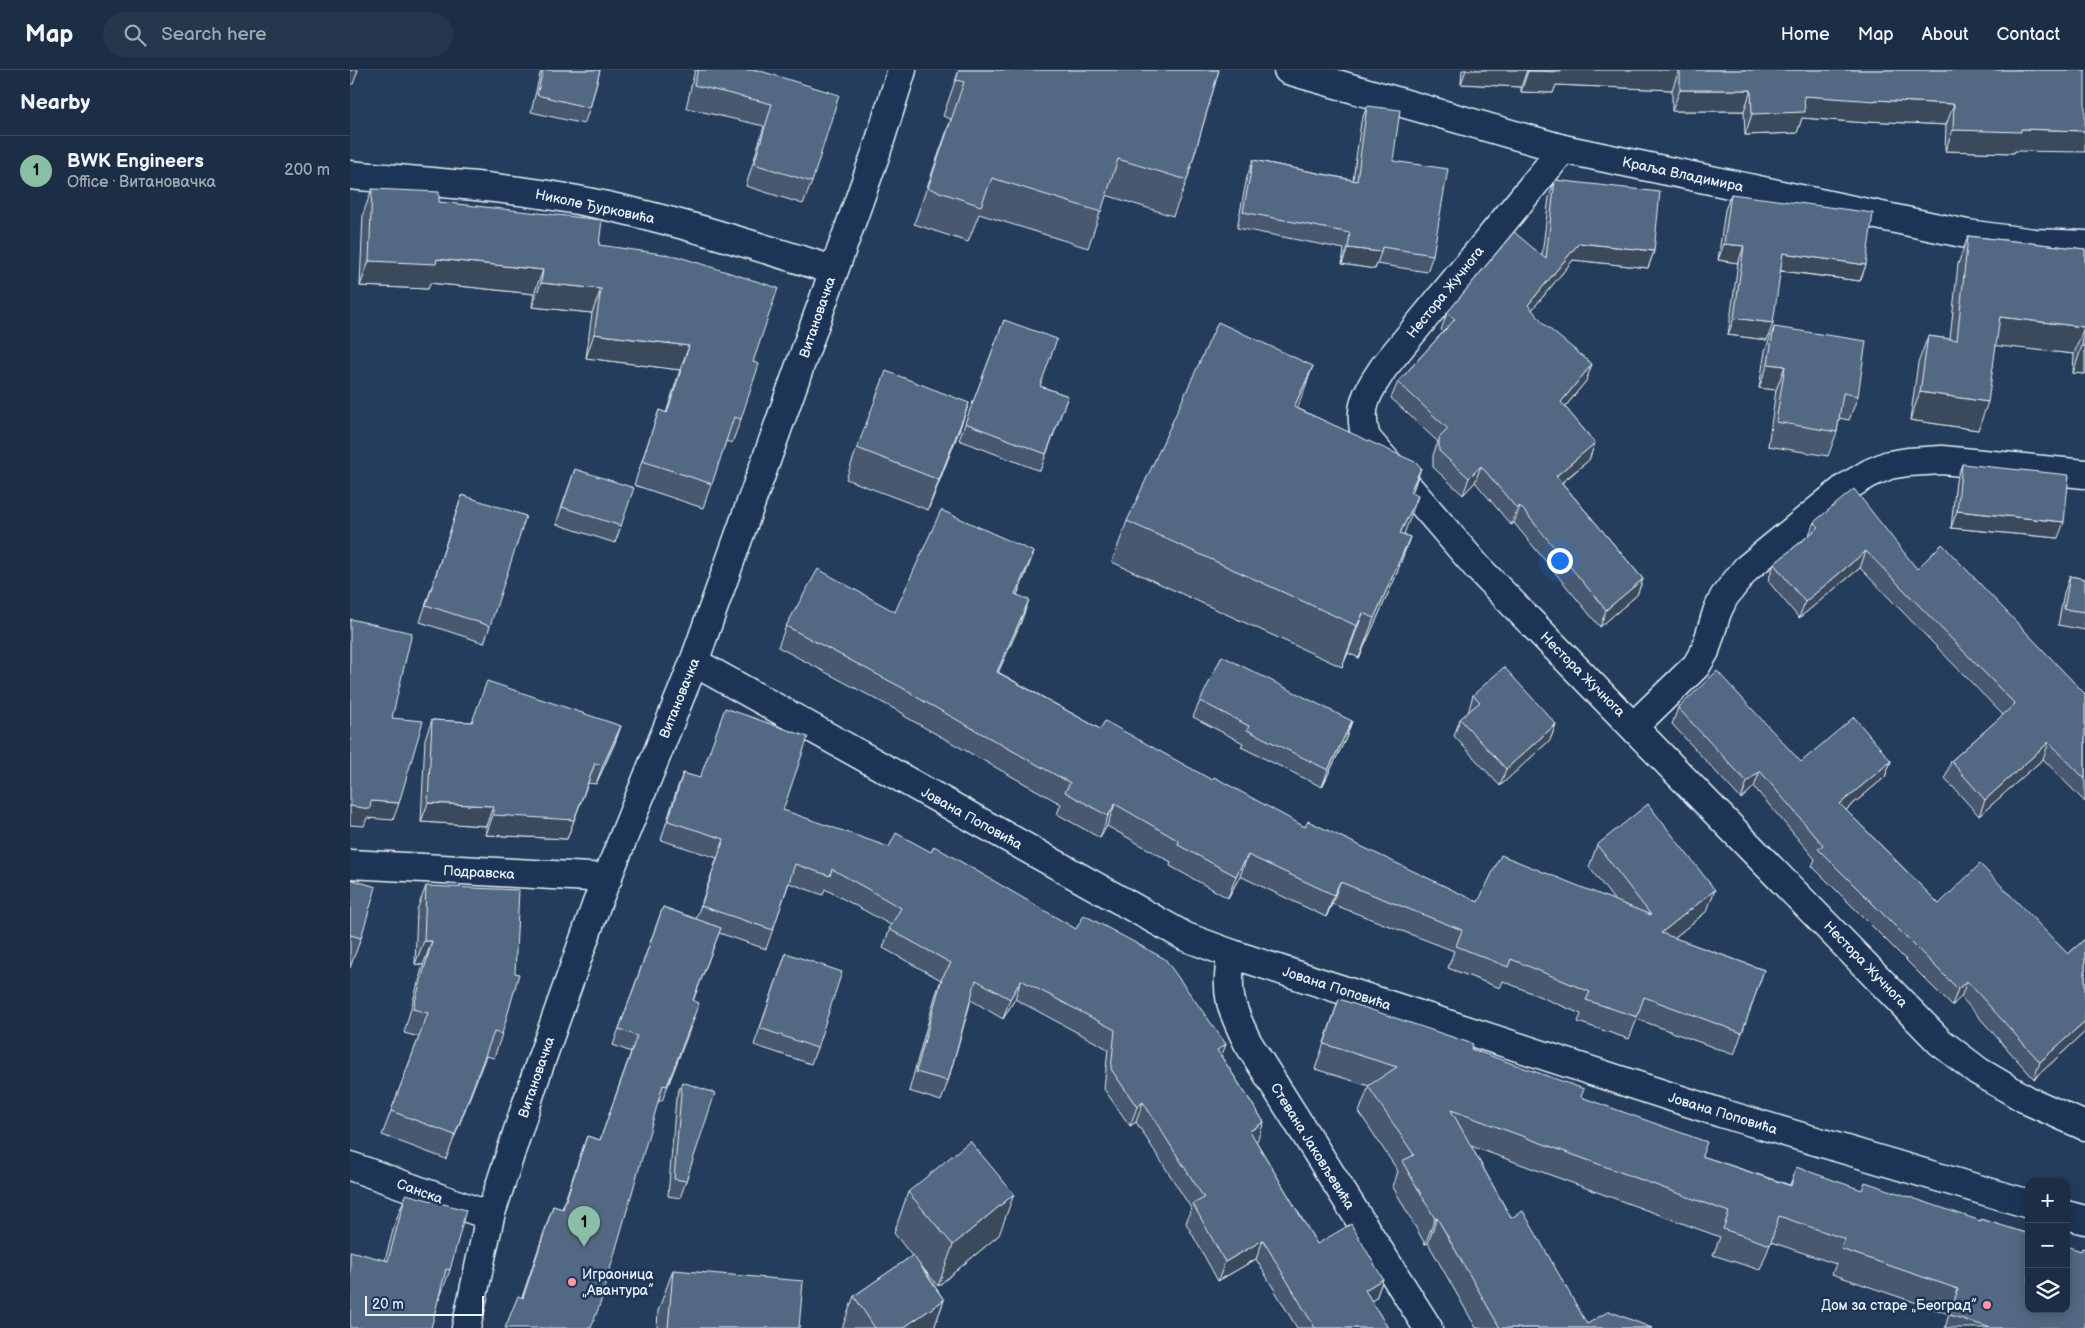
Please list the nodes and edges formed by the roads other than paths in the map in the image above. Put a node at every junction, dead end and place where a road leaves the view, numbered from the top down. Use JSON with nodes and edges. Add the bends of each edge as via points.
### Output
{"nodes":[{"id":1,"x":902,"y":70,"type":"edge"},
{"id":2,"x":1288,"y":70,"type":"edge"},
{"id":3,"x":1563,"y":148,"type":"junction"},
{"id":4,"x":350,"y":175,"type":"edge"},
{"id":5,"x":2085,"y":245,"type":"edge"},
{"id":6,"x":833,"y":270,"type":"junction"},
{"id":7,"x":2085,"y":474,"type":"edge"},
{"id":8,"x":694,"y":662,"type":"junction"},
{"id":9,"x":1634,"y":726,"type":"junction"},
{"id":10,"x":350,"y":864,"type":"edge"},
{"id":11,"x":608,"y":878,"type":"junction"},
{"id":12,"x":1232,"y":954,"type":"junction"},
{"id":13,"x":2085,"y":1126,"type":"edge"},
{"id":14,"x":350,"y":1166,"type":"edge"},
{"id":15,"x":2025,"y":1203,"type":"edge"},
{"id":16,"x":490,"y":1216,"type":"junction"},
{"id":17,"x":2070,"y":1216,"type":"edge"},
{"id":18,"x":2085,"y":1220,"type":"edge"},
{"id":19,"x":466,"y":1328,"type":"edge"},
{"id":20,"x":1428,"y":1328,"type":"edge"}],
"edges":[{"from":1,"to":6,"type":"street","name":"Витановачка"},
{"from":2,"to":3,"type":"street","name":"Краља Владимира"},
{"from":3,"to":5,"type":"street","name":"Краља Владимира","via":[[1967,234],[2034,243]]},
{"from":3,"to":9,"type":"street","name":"Нестора Жучнога","via":[[1384,367],[1364,402],[1362,425],[1366,438],[1478,568]]},
{"from":4,"to":6,"type":"street","name":"Николе Ђурковића","via":[[506,189],[578,200],[687,227]]},
{"from":6,"to":8,"type":"street","name":"Витановачка"},
{"from":7,"to":9,"type":"street","via":[[1942,460],[1889,465],[1870,473],[1846,488],[1746,569],[1724,598],[1696,666]]},
{"from":8,"to":11,"type":"street","name":"Витановачка"},
{"from":8,"to":12,"type":"street","name":"Јована Поповића","via":[[1168,929]]},
{"from":9,"to":13,"type":"street","name":"Нестора Жучнога","via":[[1940,1042],[1978,1071],[2029,1102]]},
{"from":10,"to":11,"type":"street","name":"Подравска"},
{"from":11,"to":16,"type":"street","name":"Витановачка","via":[[538,1069]]},
{"from":12,"to":15,"type":"street","name":"Јована Поповића","via":[[1721,1113]]},
{"from":12,"to":20,"type":"street","name":"Стевана Јаковљевића","via":[[1227,988],[1248,1043]]},
{"from":14,"to":16,"type":"street","name":"Санска"},
{"from":16,"to":19,"type":"street","name":"Витановачка"},
{"from":17,"to":18,"type":"street"}]}
